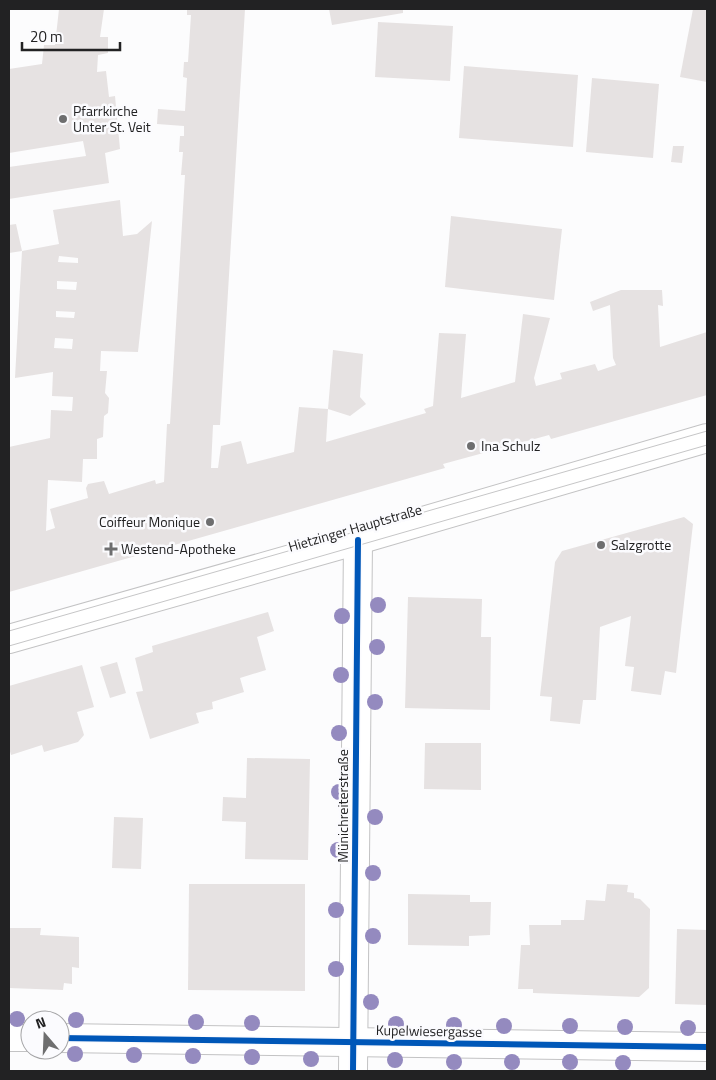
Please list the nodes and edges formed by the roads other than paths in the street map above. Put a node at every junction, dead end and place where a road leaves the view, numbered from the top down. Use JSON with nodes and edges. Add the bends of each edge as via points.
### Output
{"nodes":[{"id":1,"x":707,"y":438,"type":"edge"},
{"id":2,"x":358,"y":540,"type":"junction"},
{"id":3,"x":9,"y":638,"type":"edge"},
{"id":4,"x":70,"y":1038,"type":"edge"},
{"id":5,"x":354,"y":1043,"type":"junction"},
{"id":6,"x":707,"y":1047,"type":"edge"},
{"id":7,"x":353,"y":1071,"type":"edge"}],
"edges":[{"from":1,"to":2,"type":"street","name":"Hietzinger Hauptstraße"},
{"from":2,"to":3,"type":"street","name":"Hietzinger Hauptstraße"},
{"from":2,"to":5,"type":"street","name":"Münichreiterstraße"},
{"from":4,"to":5,"type":"street","name":"Kupelwiesergasse"},
{"from":5,"to":6,"type":"street","name":"Kupelwiesergasse"},
{"from":5,"to":7,"type":"street","name":"Münichreiterstraße"}]}
